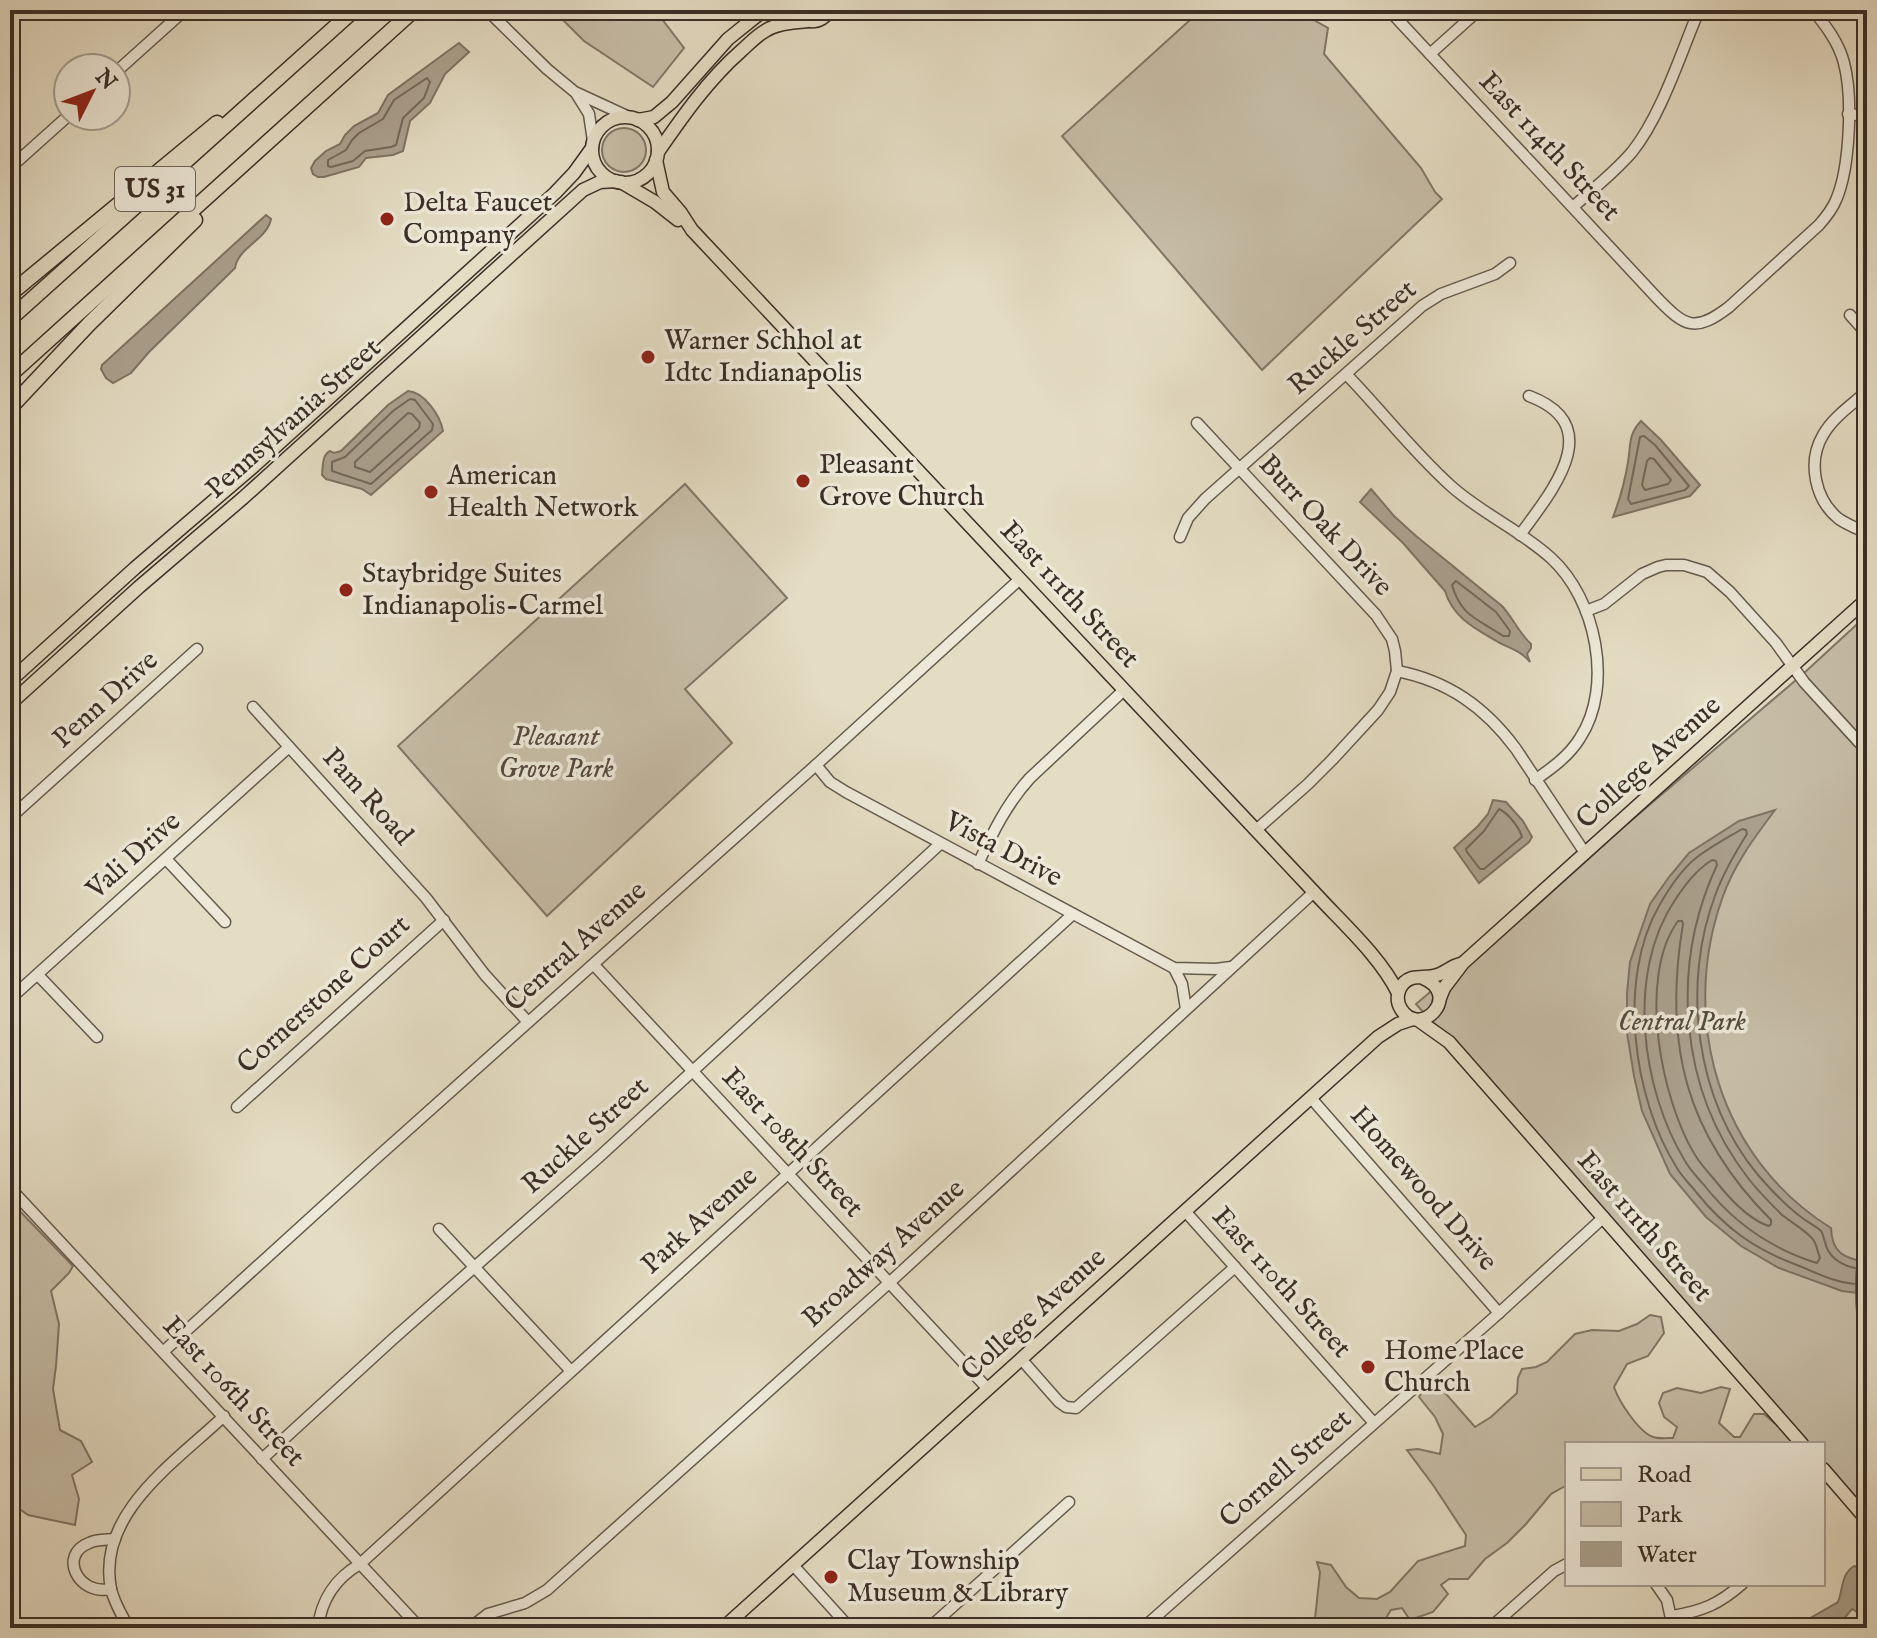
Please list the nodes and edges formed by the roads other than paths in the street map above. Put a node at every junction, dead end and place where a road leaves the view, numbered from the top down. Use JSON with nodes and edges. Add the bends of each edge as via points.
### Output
{"nodes":[{"id":1,"x":185,"y":10,"type":"edge"},
{"id":2,"x":354,"y":10,"type":"edge"},
{"id":3,"x":414,"y":10,"type":"edge"},
{"id":4,"x":487,"y":10,"type":"edge"},
{"id":5,"x":764,"y":10,"type":"edge"},
{"id":6,"x":793,"y":10,"type":"edge"},
{"id":7,"x":830,"y":10,"type":"edge"},
{"id":8,"x":1389,"y":10,"type":"edge"},
{"id":9,"x":1479,"y":10,"type":"edge"},
{"id":10,"x":1699,"y":10,"type":"edge"},
{"id":11,"x":1813,"y":10,"type":"edge"},
{"id":12,"x":807,"y":21,"type":"junction"},
{"id":13,"x":1430,"y":54,"type":"junction"},
{"id":14,"x":132,"y":58,"type":"edge"},
{"id":15,"x":300,"y":60,"type":"junction"},
{"id":16,"x":576,"y":93,"type":"junction"},
{"id":17,"x":1848,"y":114,"type":"junction"},
{"id":18,"x":1867,"y":116,"type":"edge"},
{"id":19,"x":634,"y":119,"type":"junction"},
{"id":20,"x":284,"y":128,"type":"junction"},
{"id":21,"x":52,"y":130,"type":"edge"},
{"id":22,"x":593,"y":144,"type":"junction"},
{"id":23,"x":10,"y":146,"type":"edge"},
{"id":24,"x":657,"y":156,"type":"junction"},
{"id":25,"x":21,"y":158,"type":"junction"},
{"id":26,"x":10,"y":168,"type":"edge"},
{"id":27,"x":618,"y":182,"type":"junction"},
{"id":28,"x":1573,"y":207,"type":"junction"},
{"id":29,"x":692,"y":230,"type":"junction"},
{"id":30,"x":1510,"y":263,"type":"dead end"},
{"id":31,"x":10,"y":294,"type":"edge"},
{"id":32,"x":1850,"y":315,"type":"dead end"},
{"id":33,"x":10,"y":319,"type":"edge"},
{"id":34,"x":1867,"y":334,"type":"edge"},
{"id":35,"x":1346,"y":374,"type":"junction"},
{"id":36,"x":10,"y":375,"type":"edge"},
{"id":37,"x":1867,"y":391,"type":"edge"},
{"id":38,"x":1529,"y":396,"type":"dead end"},
{"id":39,"x":10,"y":408,"type":"edge"},
{"id":40,"x":1197,"y":423,"type":"dead end"},
{"id":41,"x":1240,"y":469,"type":"junction"},
{"id":42,"x":1867,"y":533,"type":"edge"},
{"id":43,"x":1520,"y":535,"type":"junction"},
{"id":44,"x":1180,"y":537,"type":"dead end"},
{"id":45,"x":1020,"y":579,"type":"junction"},
{"id":46,"x":1867,"y":599,"type":"edge"},
{"id":47,"x":1586,"y":611,"type":"junction"},
{"id":48,"x":197,"y":649,"type":"dead end"},
{"id":49,"x":1792,"y":666,"type":"junction"},
{"id":50,"x":1397,"y":671,"type":"junction"},
{"id":51,"x":10,"y":681,"type":"edge"},
{"id":52,"x":1124,"y":690,"type":"junction"},
{"id":53,"x":10,"y":704,"type":"edge"},
{"id":54,"x":253,"y":707,"type":"dead end"},
{"id":55,"x":289,"y":747,"type":"junction"},
{"id":56,"x":1867,"y":751,"type":"edge"},
{"id":57,"x":816,"y":765,"type":"junction"},
{"id":58,"x":1535,"y":780,"type":"junction"},
{"id":59,"x":10,"y":818,"type":"edge"},
{"id":60,"x":1256,"y":830,"type":"junction"},
{"id":61,"x":940,"y":844,"type":"junction"},
{"id":62,"x":1585,"y":853,"type":"junction"},
{"id":63,"x":166,"y":859,"type":"junction"},
{"id":64,"x":978,"y":864,"type":"junction"},
{"id":65,"x":1314,"y":892,"type":"junction"},
{"id":66,"x":1073,"y":914,"type":"junction"},
{"id":67,"x":444,"y":920,"type":"junction"},
{"id":68,"x":225,"y":922,"type":"dead end"},
{"id":69,"x":1375,"y":959,"type":"junction"},
{"id":70,"x":1463,"y":963,"type":"junction"},
{"id":71,"x":594,"y":965,"type":"junction"},
{"id":72,"x":1233,"y":966,"type":"junction"},
{"id":73,"x":1174,"y":968,"type":"junction"},
{"id":74,"x":38,"y":975,"type":"junction"},
{"id":75,"x":1420,"y":977,"type":"junction"},
{"id":76,"x":1398,"y":996,"type":"junction"},
{"id":77,"x":10,"y":999,"type":"edge"},
{"id":78,"x":1439,"y":1002,"type":"junction"},
{"id":79,"x":1186,"y":1009,"type":"junction"},
{"id":80,"x":1415,"y":1019,"type":"junction"},
{"id":81,"x":528,"y":1022,"type":"junction"},
{"id":82,"x":97,"y":1037,"type":"dead end"},
{"id":83,"x":1378,"y":1037,"type":"junction"},
{"id":84,"x":1449,"y":1042,"type":"junction"},
{"id":85,"x":693,"y":1071,"type":"junction"},
{"id":86,"x":1311,"y":1098,"type":"junction"},
{"id":87,"x":237,"y":1107,"type":"dead end"},
{"id":88,"x":788,"y":1174,"type":"junction"},
{"id":89,"x":10,"y":1188,"type":"edge"},
{"id":90,"x":1185,"y":1211,"type":"junction"},
{"id":91,"x":1604,"y":1217,"type":"junction"},
{"id":92,"x":439,"y":1229,"type":"dead end"},
{"id":93,"x":1867,"y":1234,"type":"edge"},
{"id":94,"x":475,"y":1267,"type":"junction"},
{"id":95,"x":1235,"y":1267,"type":"junction"},
{"id":96,"x":889,"y":1283,"type":"junction"},
{"id":97,"x":1499,"y":1313,"type":"junction"},
{"id":98,"x":1867,"y":1347,"type":"edge"},
{"id":99,"x":164,"y":1351,"type":"junction"},
{"id":100,"x":1022,"y":1360,"type":"junction"},
{"id":101,"x":571,"y":1371,"type":"junction"},
{"id":102,"x":988,"y":1389,"type":"junction"},
{"id":103,"x":224,"y":1416,"type":"junction"},
{"id":104,"x":1374,"y":1423,"type":"junction"},
{"id":105,"x":1800,"y":1442,"type":"edge"},
{"id":106,"x":262,"y":1459,"type":"junction"},
{"id":107,"x":1825,"y":1471,"type":"edge"},
{"id":108,"x":1069,"y":1502,"type":"dead end"},
{"id":109,"x":1867,"y":1520,"type":"edge"},
{"id":110,"x":115,"y":1539,"type":"junction"},
{"id":111,"x":360,"y":1564,"type":"junction"},
{"id":112,"x":793,"y":1565,"type":"junction"},
{"id":113,"x":1565,"y":1565,"type":"edge"},
{"id":114,"x":1657,"y":1586,"type":"edge"},
{"id":115,"x":1740,"y":1586,"type":"edge"},
{"id":116,"x":111,"y":1589,"type":"junction"},
{"id":117,"x":1672,"y":1616,"type":"junction"},
{"id":118,"x":129,"y":1628,"type":"edge"},
{"id":119,"x":318,"y":1628,"type":"edge"},
{"id":120,"x":420,"y":1628,"type":"edge"},
{"id":121,"x":470,"y":1628,"type":"edge"},
{"id":122,"x":723,"y":1628,"type":"edge"},
{"id":123,"x":850,"y":1628,"type":"edge"},
{"id":124,"x":929,"y":1628,"type":"edge"},
{"id":125,"x":1143,"y":1628,"type":"edge"},
{"id":126,"x":1490,"y":1628,"type":"edge"},
{"id":127,"x":1673,"y":1628,"type":"edge"}],
"edges":[{"from":1,"to":14,"type":"street"},
{"from":2,"to":15,"type":"highway","number":"US 31"},
{"from":3,"to":20,"type":"highway","number":"US 31"},
{"from":4,"to":16,"type":"street"},
{"from":5,"to":19,"type":"main road","via":[[728,39],[672,102],[654,117]]},
{"from":6,"to":12,"type":"main road"},
{"from":7,"to":12,"type":"main road","via":[[824,18]]},
{"from":8,"to":13,"type":"street","name":"East 114th Street"},
{"from":9,"to":13,"type":"street"},
{"from":10,"to":28,"type":"street","via":[[1649,127],[1619,166]]},
{"from":11,"to":17,"type":"street","via":[[1844,62]]},
{"from":12,"to":24,"type":"main road","via":[[766,30],[725,65]]},
{"from":13,"to":28,"type":"street","name":"East 114th Street"},
{"from":15,"to":31,"type":"highway"},
{"from":15,"to":33,"type":"highway","number":"US 31"},
{"from":16,"to":19,"type":"street"},
{"from":16,"to":22,"type":"street","via":[[589,114]]},
{"from":17,"to":18,"type":"street"},
{"from":17,"to":28,"type":"street","name":"East 114th Street","via":[[1844,173],[1828,215],[1714,319],[1690,323],[1674,316]]},
{"from":19,"to":22,"type":"main road","via":[[620,117],[603,125]]},
{"from":19,"to":24,"type":"main road","via":[[653,133]]},
{"from":20,"to":36,"type":"highway","number":"US 31"},
{"from":20,"to":39,"type":"highway"},
{"from":21,"to":25,"type":"street"},
{"from":22,"to":27,"type":"main road","via":[[598,169]]},
{"from":22,"to":51,"type":"main road","name":"Pennsylvania Street","via":[[555,193]]},
{"from":23,"to":25,"type":"street"},
{"from":24,"to":27,"type":"main road","via":[[643,178]]},
{"from":24,"to":29,"type":"main road","name":"East 111th Street","via":[[663,192]]},
{"from":25,"to":26,"type":"street"},
{"from":27,"to":29,"type":"main road","name":"East 111th Street"},
{"from":27,"to":53,"type":"main road","name":"Pennsylvania Street","via":[[600,182],[583,190]]},
{"from":29,"to":45,"type":"main road","name":"East 111th Street"},
{"from":30,"to":35,"type":"street","name":"Ruckle Street","via":[[1434,298]]},
{"from":32,"to":34,"type":"street"},
{"from":35,"to":41,"type":"street","name":"Ruckle Street"},
{"from":35,"to":43,"type":"street","via":[[1455,490]]},
{"from":37,"to":42,"type":"street","via":[[1828,428],[1814,463],[1815,480],[1831,510]]},
{"from":38,"to":43,"type":"street","via":[[1559,416],[1568,449],[1561,476]]},
{"from":40,"to":41,"type":"street","name":"Burr Oak Drive"},
{"from":41,"to":44,"type":"street","name":"Ruckle Street","via":[[1195,509]]},
{"from":41,"to":50,"type":"street","name":"Burr Oak Drive","via":[[1385,626]]},
{"from":43,"to":47,"type":"street","via":[[1560,567]]},
{"from":45,"to":52,"type":"main road","name":"East 111th Street"},
{"from":45,"to":57,"type":"street","name":"Central Avenue"},
{"from":46,"to":49,"type":"main road","name":"College Avenue"},
{"from":47,"to":49,"type":"street","via":[[1649,570],[1690,566],[1722,583]]},
{"from":47,"to":58,"type":"street","via":[[1596,700],[1575,745]]},
{"from":48,"to":59,"type":"street","name":"Penn Drive"},
{"from":49,"to":56,"type":"street"},
{"from":49,"to":62,"type":"main road","name":"College Avenue"},
{"from":50,"to":58,"type":"street","via":[[1454,691],[1481,709]]},
{"from":50,"to":60,"type":"street","via":[[1378,710]]},
{"from":52,"to":60,"type":"main road","name":"East 111th Street"},
{"from":52,"to":64,"type":"street","via":[[1019,790]]},
{"from":54,"to":55,"type":"street","name":"Pam Road"},
{"from":55,"to":63,"type":"street","name":"Vali Drive"},
{"from":55,"to":67,"type":"street","name":"Pam Road"},
{"from":57,"to":61,"type":"street","name":"Vista Drive","via":[[839,788]]},
{"from":57,"to":71,"type":"street","name":"Central Avenue"},
{"from":58,"to":62,"type":"street"},
{"from":60,"to":65,"type":"main road","name":"East 111th Street"},
{"from":61,"to":64,"type":"street","name":"Vista Drive"},
{"from":61,"to":85,"type":"street","name":"Ruckle Street"},
{"from":62,"to":70,"type":"main road","name":"College Avenue"},
{"from":63,"to":68,"type":"street"},
{"from":63,"to":74,"type":"street","name":"Vali Drive"},
{"from":64,"to":66,"type":"street","name":"Vista Drive"},
{"from":65,"to":69,"type":"main road","name":"East 111th Street"},
{"from":65,"to":72,"type":"street","name":"Broadway Avenue"},
{"from":66,"to":73,"type":"street","name":"Vista Drive"},
{"from":66,"to":88,"type":"street","name":"Park Avenue"},
{"from":67,"to":81,"type":"street","name":"Pam Road"},
{"from":67,"to":87,"type":"street","name":"Cornerstone Court"},
{"from":69,"to":75,"type":"main road","name":"East 111th Street"},
{"from":69,"to":76,"type":"main road","name":"East 111th Street"},
{"from":70,"to":75,"type":"main road","name":"College Avenue"},
{"from":70,"to":78,"type":"main road","name":"College Avenue"},
{"from":71,"to":81,"type":"street","name":"Central Avenue"},
{"from":71,"to":85,"type":"street","name":"East 108th Street"},
{"from":72,"to":73,"type":"street","name":"Vista Drive"},
{"from":72,"to":79,"type":"street","name":"Broadway Avenue"},
{"from":73,"to":79,"type":"street"},
{"from":74,"to":77,"type":"street","name":"Vali Drive"},
{"from":74,"to":82,"type":"street"},
{"from":75,"to":76,"type":"main road","via":[[1405,982]]},
{"from":75,"to":78,"type":"main road","via":[[1435,985]]},
{"from":76,"to":80,"type":"main road","via":[[1402,1012]]},
{"from":76,"to":83,"type":"main road","name":"College Avenue"},
{"from":78,"to":80,"type":"main road","via":[[1430,1016]]},
{"from":78,"to":84,"type":"main road","name":"East 111th Street"},
{"from":79,"to":96,"type":"street","name":"Broadway Avenue"},
{"from":80,"to":83,"type":"main road","name":"College Avenue"},
{"from":80,"to":84,"type":"main road","name":"East 111th Street"},
{"from":81,"to":99,"type":"street","name":"Central Avenue"},
{"from":83,"to":86,"type":"main road","name":"College Avenue"},
{"from":84,"to":91,"type":"main road","name":"East 111th Street"},
{"from":85,"to":88,"type":"street","name":"East 108th Street"},
{"from":85,"to":94,"type":"street","name":"Ruckle Street"},
{"from":86,"to":90,"type":"main road","name":"College Avenue"},
{"from":86,"to":97,"type":"street","name":"Homewood Drive"},
{"from":88,"to":96,"type":"street","name":"East 108th Street"},
{"from":88,"to":101,"type":"street","name":"Park Avenue"},
{"from":89,"to":99,"type":"street","name":"East 106th Street"},
{"from":90,"to":95,"type":"street","name":"East 110th Street"},
{"from":90,"to":100,"type":"main road","name":"College Avenue"},
{"from":91,"to":97,"type":"street","name":"Cornell Street"},
{"from":91,"to":105,"type":"main road","name":"East 111th Street"},
{"from":92,"to":94,"type":"street"},
{"from":93,"to":98,"type":"street","via":[[1862,1270]]},
{"from":94,"to":101,"type":"street"},
{"from":94,"to":106,"type":"street","name":"Ruckle Street"},
{"from":95,"to":100,"type":"street","via":[[1076,1408],[1059,1402]]},
{"from":95,"to":104,"type":"street","name":"East 110th Street"},
{"from":96,"to":102,"type":"street","name":"East 108th Street"},
{"from":96,"to":121,"type":"street","name":"Broadway Avenue","via":[[547,1590],[488,1614]]},
{"from":97,"to":104,"type":"street","name":"Cornell Street"},
{"from":99,"to":103,"type":"street","name":"East 106th Street"},
{"from":100,"to":102,"type":"main road","name":"College Avenue"},
{"from":101,"to":111,"type":"street","name":"Park Avenue"},
{"from":102,"to":112,"type":"main road","name":"College Avenue"},
{"from":103,"to":106,"type":"street","name":"East 106th Street"},
{"from":103,"to":110,"type":"street","via":[[143,1492]]},
{"from":104,"to":125,"type":"street","name":"Cornell Street"},
{"from":106,"to":111,"type":"street","name":"East 106th Street"},
{"from":107,"to":109,"type":"main road"},
{"from":108,"to":124,"type":"street"},
{"from":110,"to":116,"type":"street"},
{"from":110,"to":116,"type":"street","via":[[84,1544],[74,1558],[82,1583]]},
{"from":111,"to":119,"type":"street","name":"Park Avenue","via":[[325,1598]]},
{"from":111,"to":120,"type":"street","name":"East 106th Street"},
{"from":112,"to":122,"type":"main road","name":"College Avenue"},
{"from":112,"to":123,"type":"street"},
{"from":113,"to":126,"type":"street"},
{"from":114,"to":117,"type":"street"},
{"from":115,"to":117,"type":"street","via":[[1710,1607]]},
{"from":116,"to":118,"type":"street"},
{"from":117,"to":127,"type":"street"}]}
